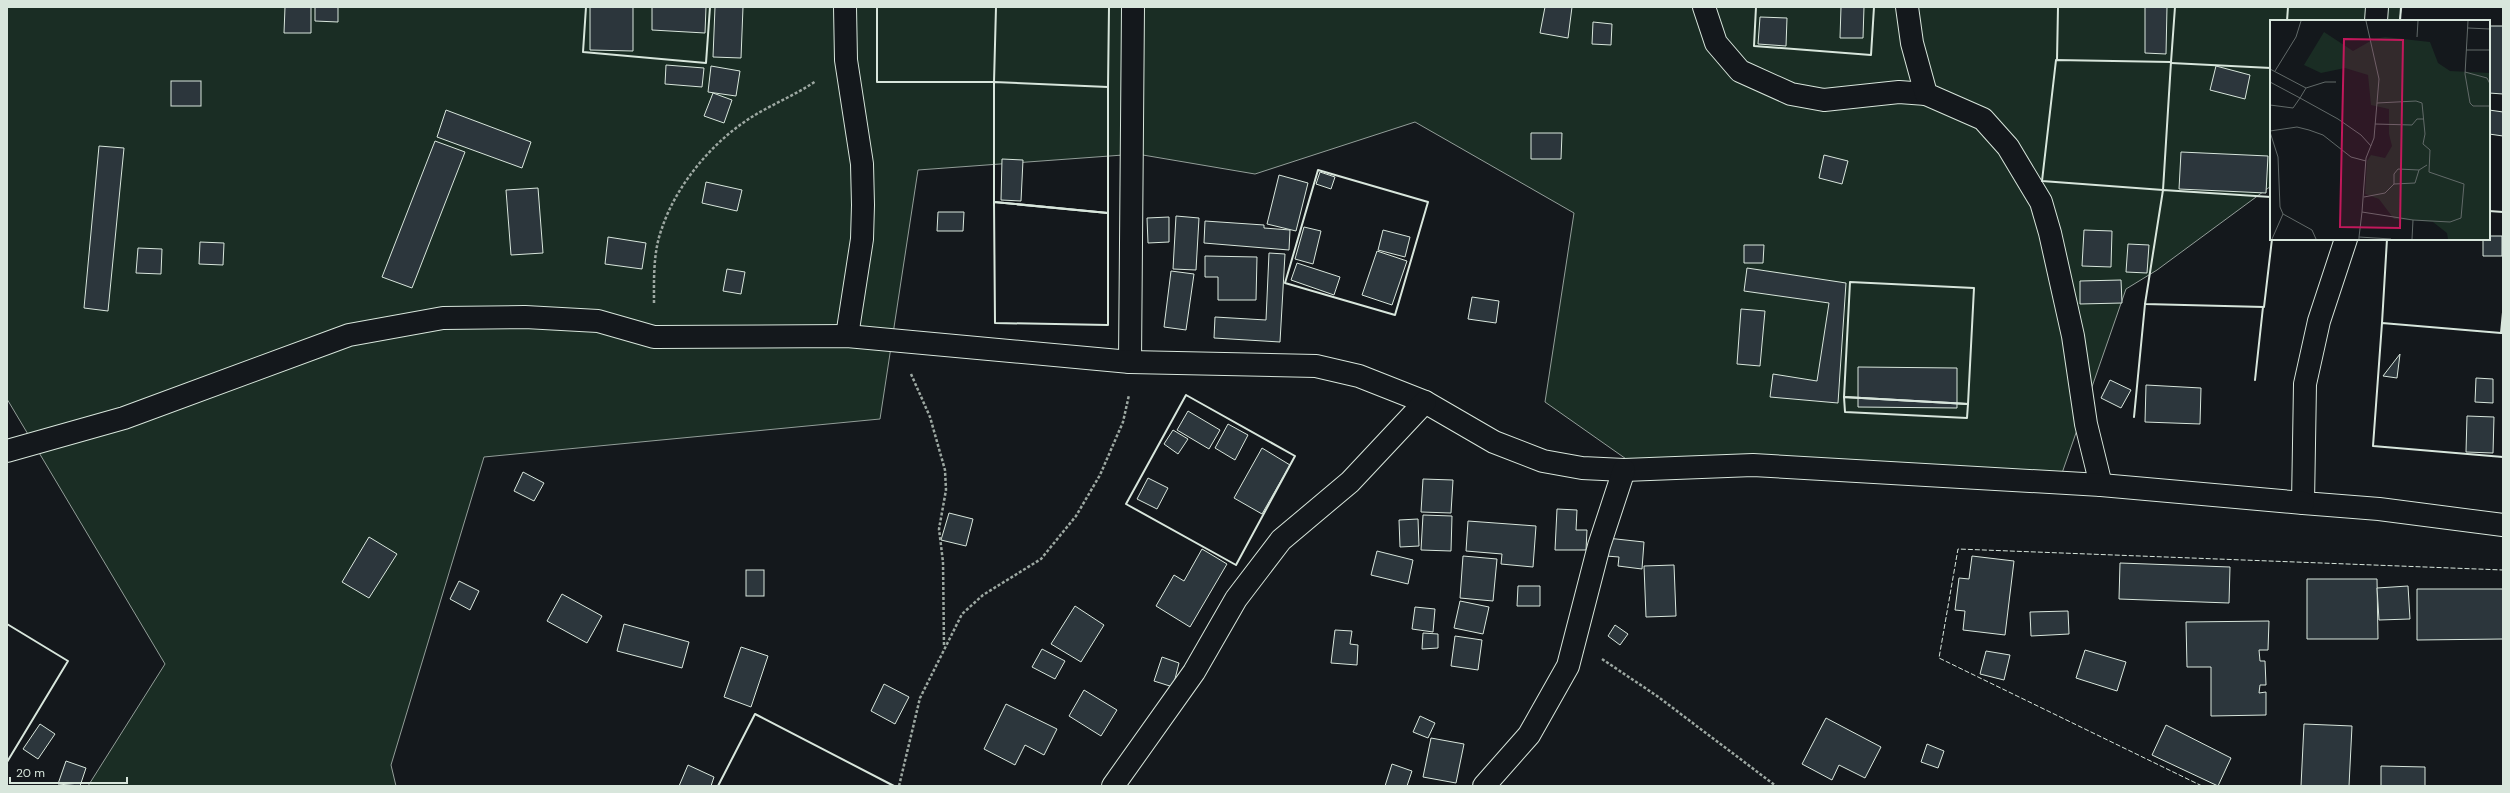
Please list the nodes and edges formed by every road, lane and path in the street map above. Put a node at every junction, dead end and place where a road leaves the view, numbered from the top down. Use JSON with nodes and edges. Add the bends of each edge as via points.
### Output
{"nodes":[{"id":1,"x":845,"y":7,"type":"edge"},
{"id":2,"x":1133,"y":7,"type":"edge"},
{"id":3,"x":1704,"y":7,"type":"edge"},
{"id":4,"x":1907,"y":7,"type":"edge"},
{"id":5,"x":2377,"y":7,"type":"edge"},
{"id":6,"x":2376,"y":20,"type":"edge"},
{"id":7,"x":846,"y":60,"type":"junction"},
{"id":8,"x":1926,"y":94,"type":"junction"},
{"id":9,"x":2346,"y":240,"type":"edge"},
{"id":10,"x":847,"y":336,"type":"junction"},
{"id":11,"x":654,"y":338,"type":"junction"},
{"id":12,"x":896,"y":340,"type":"junction"},
{"id":13,"x":1130,"y":362,"type":"junction"},
{"id":14,"x":1425,"y":402,"type":"junction"},
{"id":15,"x":7,"y":451,"type":"edge"},
{"id":16,"x":1624,"y":470,"type":"junction"},
{"id":17,"x":2101,"y":485,"type":"junction"},
{"id":18,"x":2303,"y":503,"type":"junction"},
{"id":19,"x":2503,"y":524,"type":"edge"},
{"id":20,"x":1574,"y":640,"type":"junction"},
{"id":21,"x":944,"y":647,"type":"junction"},
{"id":22,"x":899,"y":786,"type":"edge"},
{"id":23,"x":1113,"y":786,"type":"edge"},
{"id":24,"x":1484,"y":786,"type":"edge"},
{"id":25,"x":1776,"y":786,"type":"edge"}],
"edges":[{"from":1,"to":7,"type":"street"},
{"from":2,"to":13,"type":"street"},
{"from":3,"to":8,"type":"street","via":[[1716,43],[1740,71],[1791,94],[1824,100],[1899,92]]},
{"from":4,"to":8,"type":"street","via":[[1912,43]]},
{"from":5,"to":6,"type":"street"},
{"from":7,"to":10,"type":"street","via":[[862,164],[863,205],[862,239]]},
{"from":7,"to":11,"type":"path","via":[[810,85],[754,115],[724,136],[678,194],[662,228],[654,263]]},
{"from":8,"to":17,"type":"street","via":[[1983,120],[2008,147],[2040,202],[2050,233],[2073,336],[2086,424]]},
{"from":9,"to":18,"type":"street","via":[[2319,321],[2305,384]]},
{"from":10,"to":11,"type":"street"},
{"from":10,"to":12,"type":"street"},
{"from":11,"to":15,"type":"street","via":[[598,321],[525,317],[443,318],[349,335],[124,418]]},
{"from":12,"to":13,"type":"street"},
{"from":12,"to":21,"type":"path","via":[[930,417],[945,470],[946,490],[939,529],[943,562]]},
{"from":13,"to":14,"type":"street","via":[[1316,366],[1359,376]]},
{"from":13,"to":21,"type":"path","via":[[1130,391],[1123,422],[1100,475],[1076,516],[1042,559],[982,595],[962,614]]},
{"from":14,"to":16,"type":"street","via":[[1494,442],[1543,461],[1582,468]]},
{"from":14,"to":23,"type":"street","via":[[1350,482],[1281,540],[1236,599],[1194,672]]},
{"from":16,"to":17,"type":"street","via":[[1752,465]]},
{"from":16,"to":20,"type":"street","via":[[1599,546]]},
{"from":17,"to":18,"type":"street"},
{"from":18,"to":19,"type":"street"},
{"from":20,"to":24,"type":"street","via":[[1568,666],[1529,735]]},
{"from":20,"to":25,"type":"path","via":[[1657,696]]},
{"from":21,"to":22,"type":"path","via":[[920,698]]}]}
